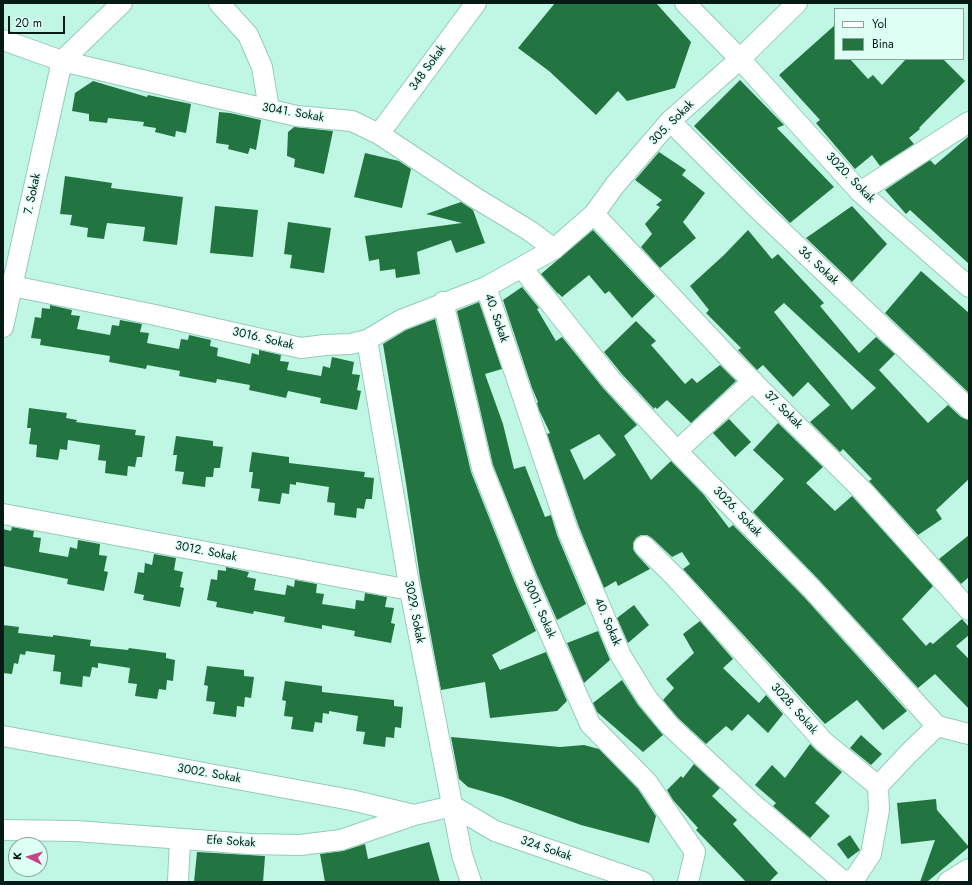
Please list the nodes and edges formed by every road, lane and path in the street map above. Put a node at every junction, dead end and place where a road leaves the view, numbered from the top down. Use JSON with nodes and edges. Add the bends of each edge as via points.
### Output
{"nodes":[{"id":1,"x":122,"y":3,"type":"edge"},
{"id":2,"x":219,"y":3,"type":"edge"},
{"id":3,"x":476,"y":3,"type":"edge"},
{"id":4,"x":685,"y":3,"type":"edge"},
{"id":5,"x":797,"y":3,"type":"edge"},
{"id":6,"x":3,"y":40,"type":"edge"},
{"id":7,"x":740,"y":59,"type":"junction"},
{"id":8,"x":62,"y":61,"type":"junction"},
{"id":9,"x":269,"y":109,"type":"junction"},
{"id":10,"x":670,"y":121,"type":"junction"},
{"id":11,"x":969,"y":122,"type":"edge"},
{"id":12,"x":379,"y":134,"type":"junction"},
{"id":13,"x":860,"y":192,"type":"junction"},
{"id":14,"x":594,"y":214,"type":"junction"},
{"id":15,"x":554,"y":249,"type":"junction"},
{"id":16,"x":522,"y":268,"type":"junction"},
{"id":17,"x":8,"y":285,"type":"edge"},
{"id":18,"x":486,"y":287,"type":"junction"},
{"id":19,"x":969,"y":288,"type":"edge"},
{"id":20,"x":443,"y":302,"type":"junction"},
{"id":21,"x":3,"y":327,"type":"edge"},
{"id":22,"x":367,"y":340,"type":"junction"},
{"id":23,"x":753,"y":381,"type":"junction"},
{"id":24,"x":969,"y":409,"type":"edge"},
{"id":25,"x":677,"y":451,"type":"junction"},
{"id":26,"x":3,"y":514,"type":"edge"},
{"id":27,"x":644,"y":546,"type":"dead end"},
{"id":28,"x":410,"y":590,"type":"junction"},
{"id":29,"x":969,"y":610,"type":"edge"},
{"id":30,"x":937,"y":726,"type":"junction"},
{"id":31,"x":969,"y":734,"type":"edge"},
{"id":32,"x":3,"y":736,"type":"edge"},
{"id":33,"x":878,"y":786,"type":"junction"},
{"id":34,"x":453,"y":806,"type":"junction"},
{"id":35,"x":414,"y":815,"type":"junction"},
{"id":36,"x":3,"y":830,"type":"edge"},
{"id":37,"x":180,"y":839,"type":"junction"},
{"id":38,"x":969,"y":869,"type":"edge"},
{"id":39,"x":178,"y":882,"type":"edge"},
{"id":40,"x":471,"y":882,"type":"edge"},
{"id":41,"x":643,"y":882,"type":"edge"},
{"id":42,"x":688,"y":882,"type":"edge"},
{"id":43,"x":845,"y":882,"type":"edge"},
{"id":44,"x":948,"y":882,"type":"edge"}],
"edges":[{"from":1,"to":8,"type":"street"},
{"from":2,"to":9,"type":"street","via":[[248,35],[262,67]]},
{"from":3,"to":12,"type":"street","name":"348 Sokak"},
{"from":4,"to":7,"type":"street","name":"3020. Sokak"},
{"from":5,"to":7,"type":"street","name":"305. Sokak"},
{"from":6,"to":8,"type":"street","name":"3041. Sokak"},
{"from":7,"to":10,"type":"street","name":"305. Sokak"},
{"from":7,"to":13,"type":"street","name":"3020. Sokak"},
{"from":8,"to":9,"type":"street","name":"3041. Sokak"},
{"from":8,"to":17,"type":"street","name":"7. Sokak"},
{"from":9,"to":12,"type":"street","name":"3041. Sokak","via":[[297,116],[352,121]]},
{"from":10,"to":14,"type":"street","name":"305. Sokak","via":[[615,185]]},
{"from":10,"to":24,"type":"street","name":"36. Sokak","via":[[759,210]]},
{"from":11,"to":13,"type":"street"},
{"from":12,"to":15,"type":"street","name":"3041. Sokak"},
{"from":13,"to":19,"type":"street","name":"3020. Sokak"},
{"from":14,"to":15,"type":"street","name":"305. Sokak"},
{"from":14,"to":23,"type":"street","name":"37. Sokak"},
{"from":15,"to":16,"type":"street","name":"3016. Sokak"},
{"from":16,"to":18,"type":"street","name":"3016. Sokak"},
{"from":16,"to":25,"type":"street","name":"3026. Sokak","via":[[612,381]]},
{"from":17,"to":21,"type":"street","name":"7. Sokak"},
{"from":17,"to":22,"type":"street","name":"3016. Sokak","via":[[155,314],[301,348]]},
{"from":18,"to":20,"type":"street","name":"3016. Sokak"},
{"from":18,"to":43,"type":"street","name":"40. Sokak","via":[[568,531],[621,656],[647,698],[670,726],[751,802]]},
{"from":20,"to":22,"type":"street","name":"3016. Sokak","via":[[401,320]]},
{"from":20,"to":42,"type":"street","name":"3001. Sokak","via":[[482,468],[526,579],[590,724],[648,782],[695,852]]},
{"from":22,"to":28,"type":"street","name":"3029. Sokak"},
{"from":23,"to":25,"type":"street"},
{"from":23,"to":29,"type":"street","name":"37. Sokak","via":[[863,492]]},
{"from":25,"to":30,"type":"street","name":"3026. Sokak","via":[[812,589]]},
{"from":26,"to":28,"type":"street","name":"3012. Sokak"},
{"from":27,"to":33,"type":"street","name":"3028. Sokak","via":[[824,742]]},
{"from":28,"to":34,"type":"street","name":"3029. Sokak"},
{"from":30,"to":31,"type":"street"},
{"from":30,"to":33,"type":"street"},
{"from":32,"to":35,"type":"street","name":"3002. Sokak","via":[[351,800]]},
{"from":33,"to":43,"type":"street","via":[[879,810],[871,854],[855,878]]},
{"from":34,"to":35,"type":"street","name":"Efe Sokak"},
{"from":34,"to":40,"type":"street","name":"3029. Sokak","via":[[462,855]]},
{"from":34,"to":41,"type":"street","name":"324 Sokak","via":[[495,831]]},
{"from":35,"to":37,"type":"street","name":"Efe Sokak","via":[[341,840],[300,845]]},
{"from":36,"to":37,"type":"street","name":"Efe Sokak","via":[[76,830]]},
{"from":37,"to":39,"type":"street"},
{"from":38,"to":44,"type":"street"}]}
